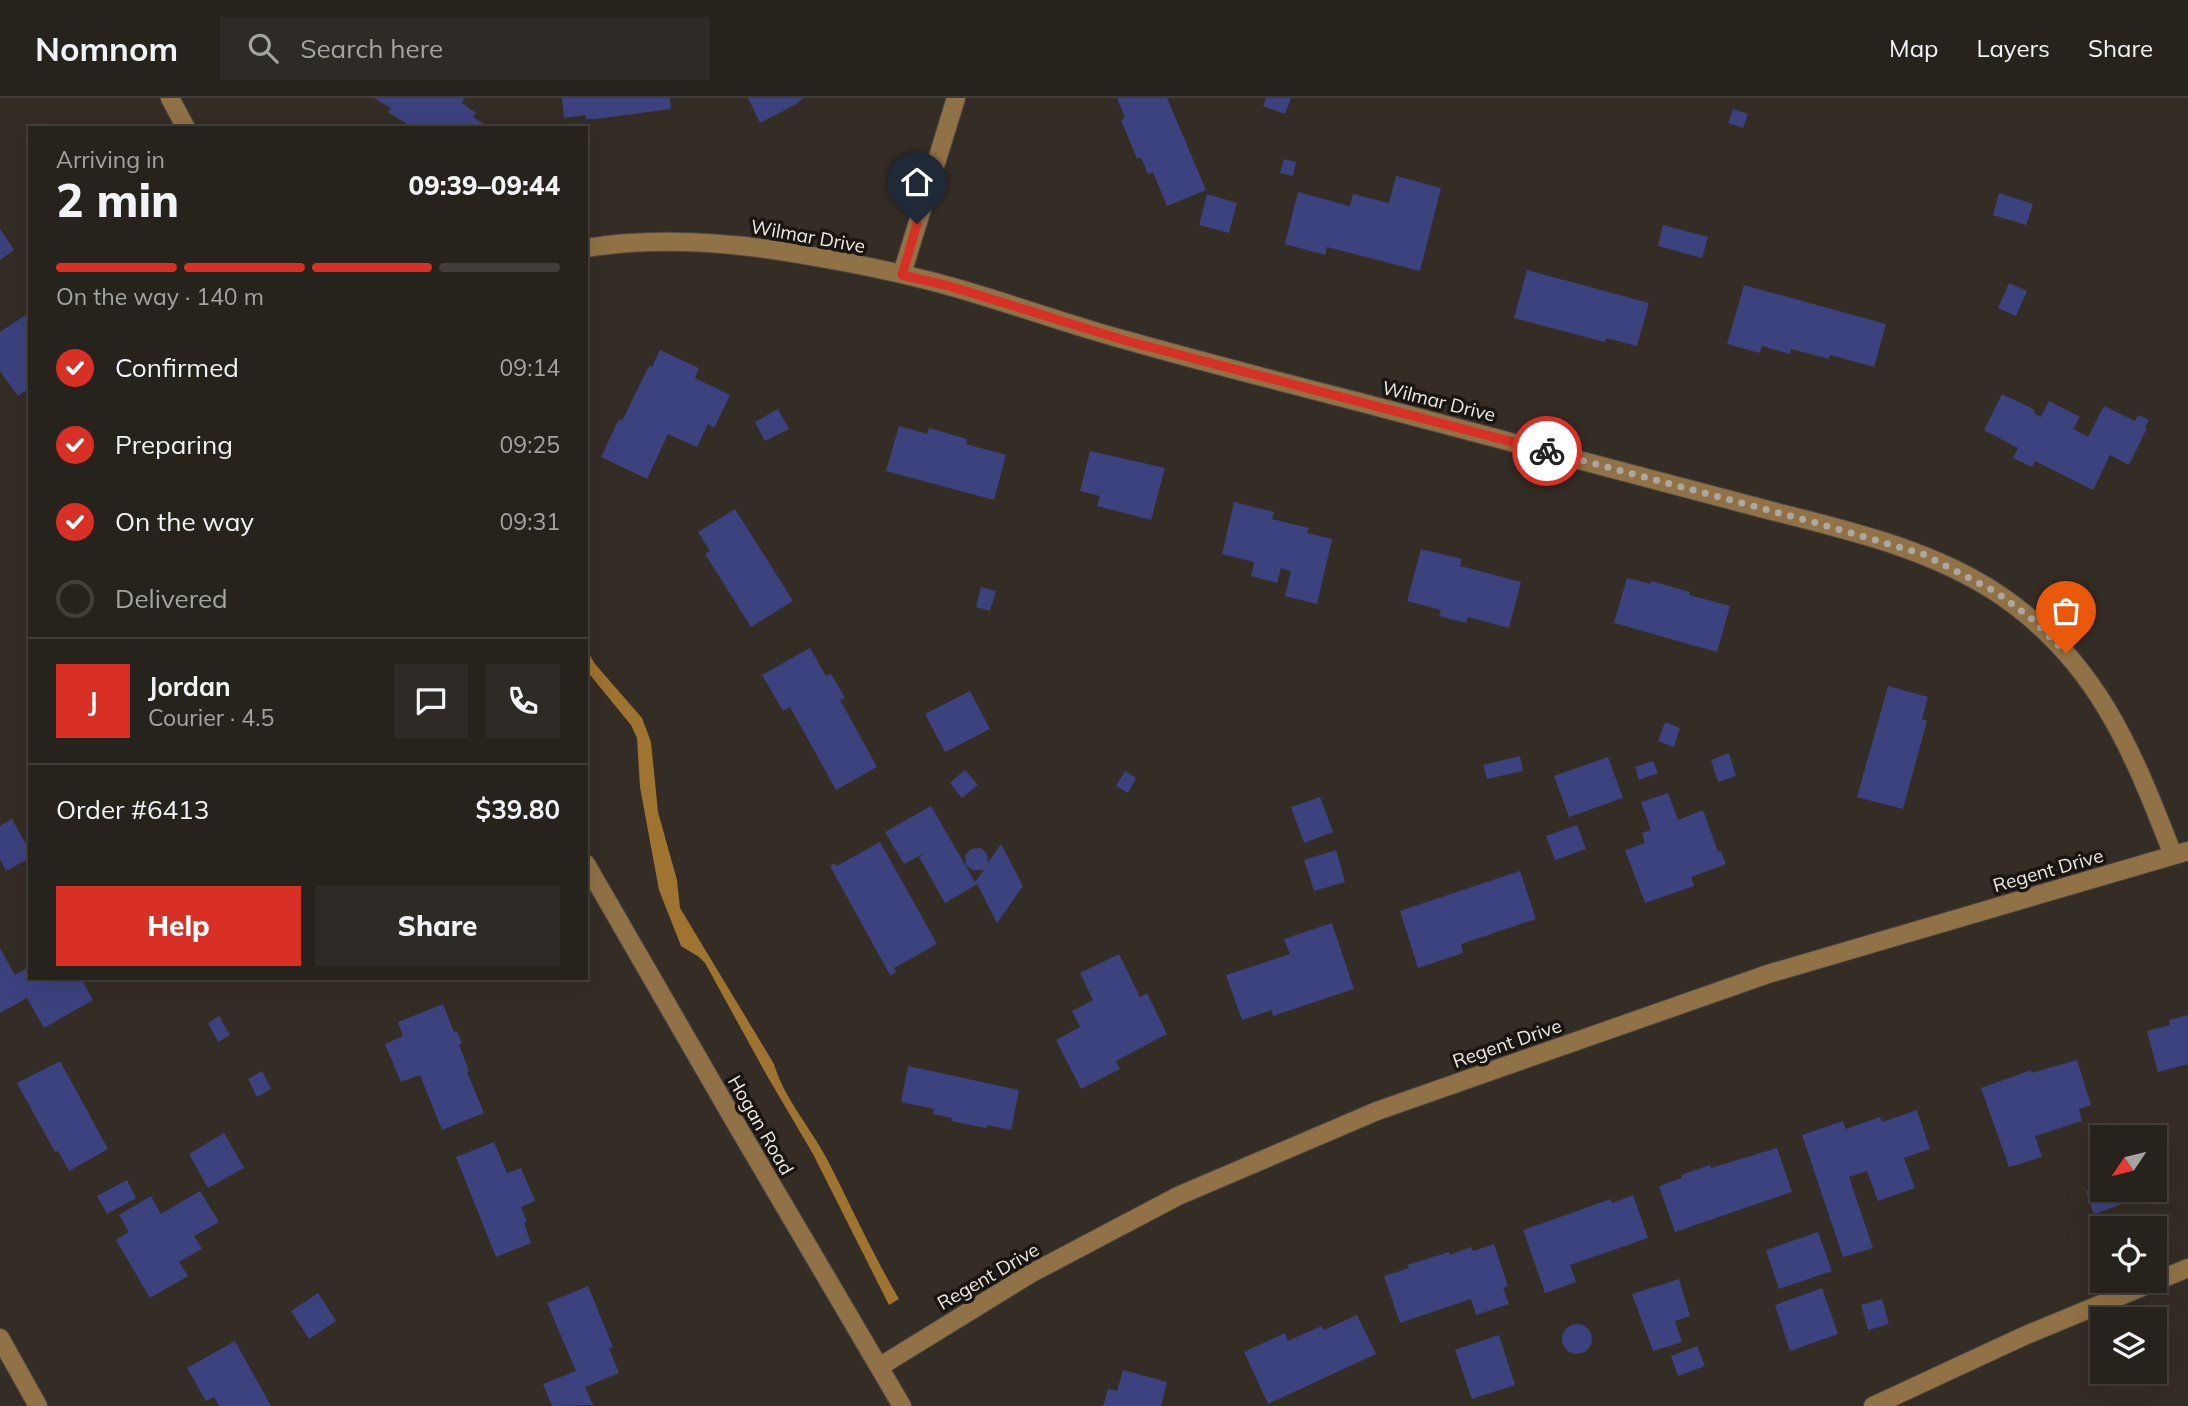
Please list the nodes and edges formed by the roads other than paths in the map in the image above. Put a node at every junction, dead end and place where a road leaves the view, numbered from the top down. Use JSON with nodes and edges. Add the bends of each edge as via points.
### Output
{"nodes":[{"id":1,"x":170,"y":98,"type":"edge"},
{"id":2,"x":956,"y":98,"type":"edge"},
{"id":3,"x":185,"y":126,"type":"edge"},
{"id":4,"x":588,"y":248,"type":"edge"},
{"id":5,"x":902,"y":275,"type":"junction"},
{"id":6,"x":2181,"y":853,"type":"edge"},
{"id":7,"x":588,"y":867,"type":"edge"},
{"id":8,"x":2188,"y":1268,"type":"edge"},
{"id":9,"x":0,"y":1338,"type":"edge"},
{"id":10,"x":879,"y":1367,"type":"junction"},
{"id":11,"x":38,"y":1406,"type":"edge"},
{"id":12,"x":902,"y":1406,"type":"edge"},
{"id":13,"x":1873,"y":1406,"type":"edge"}],
"edges":[{"from":1,"to":3,"type":"street"},
{"from":2,"to":5,"type":"street"},
{"from":4,"to":5,"type":"street","name":"Wilmar Drive","via":[[685,242],[731,245]]},
{"from":5,"to":6,"type":"street","name":"Wilmar Drive","via":[[1127,341],[1923,554],[2011,603],[2081,670],[2110,712]]},
{"from":6,"to":10,"type":"street","name":"Regent Drive","via":[[1768,974],[1377,1111],[1178,1196],[1030,1274]]},
{"from":7,"to":10,"type":"street","name":"Hogan Road"},
{"from":8,"to":13,"type":"street","via":[[2024,1336]]},
{"from":9,"to":11,"type":"street"},
{"from":10,"to":12,"type":"street","name":"Hogan Road"}]}
